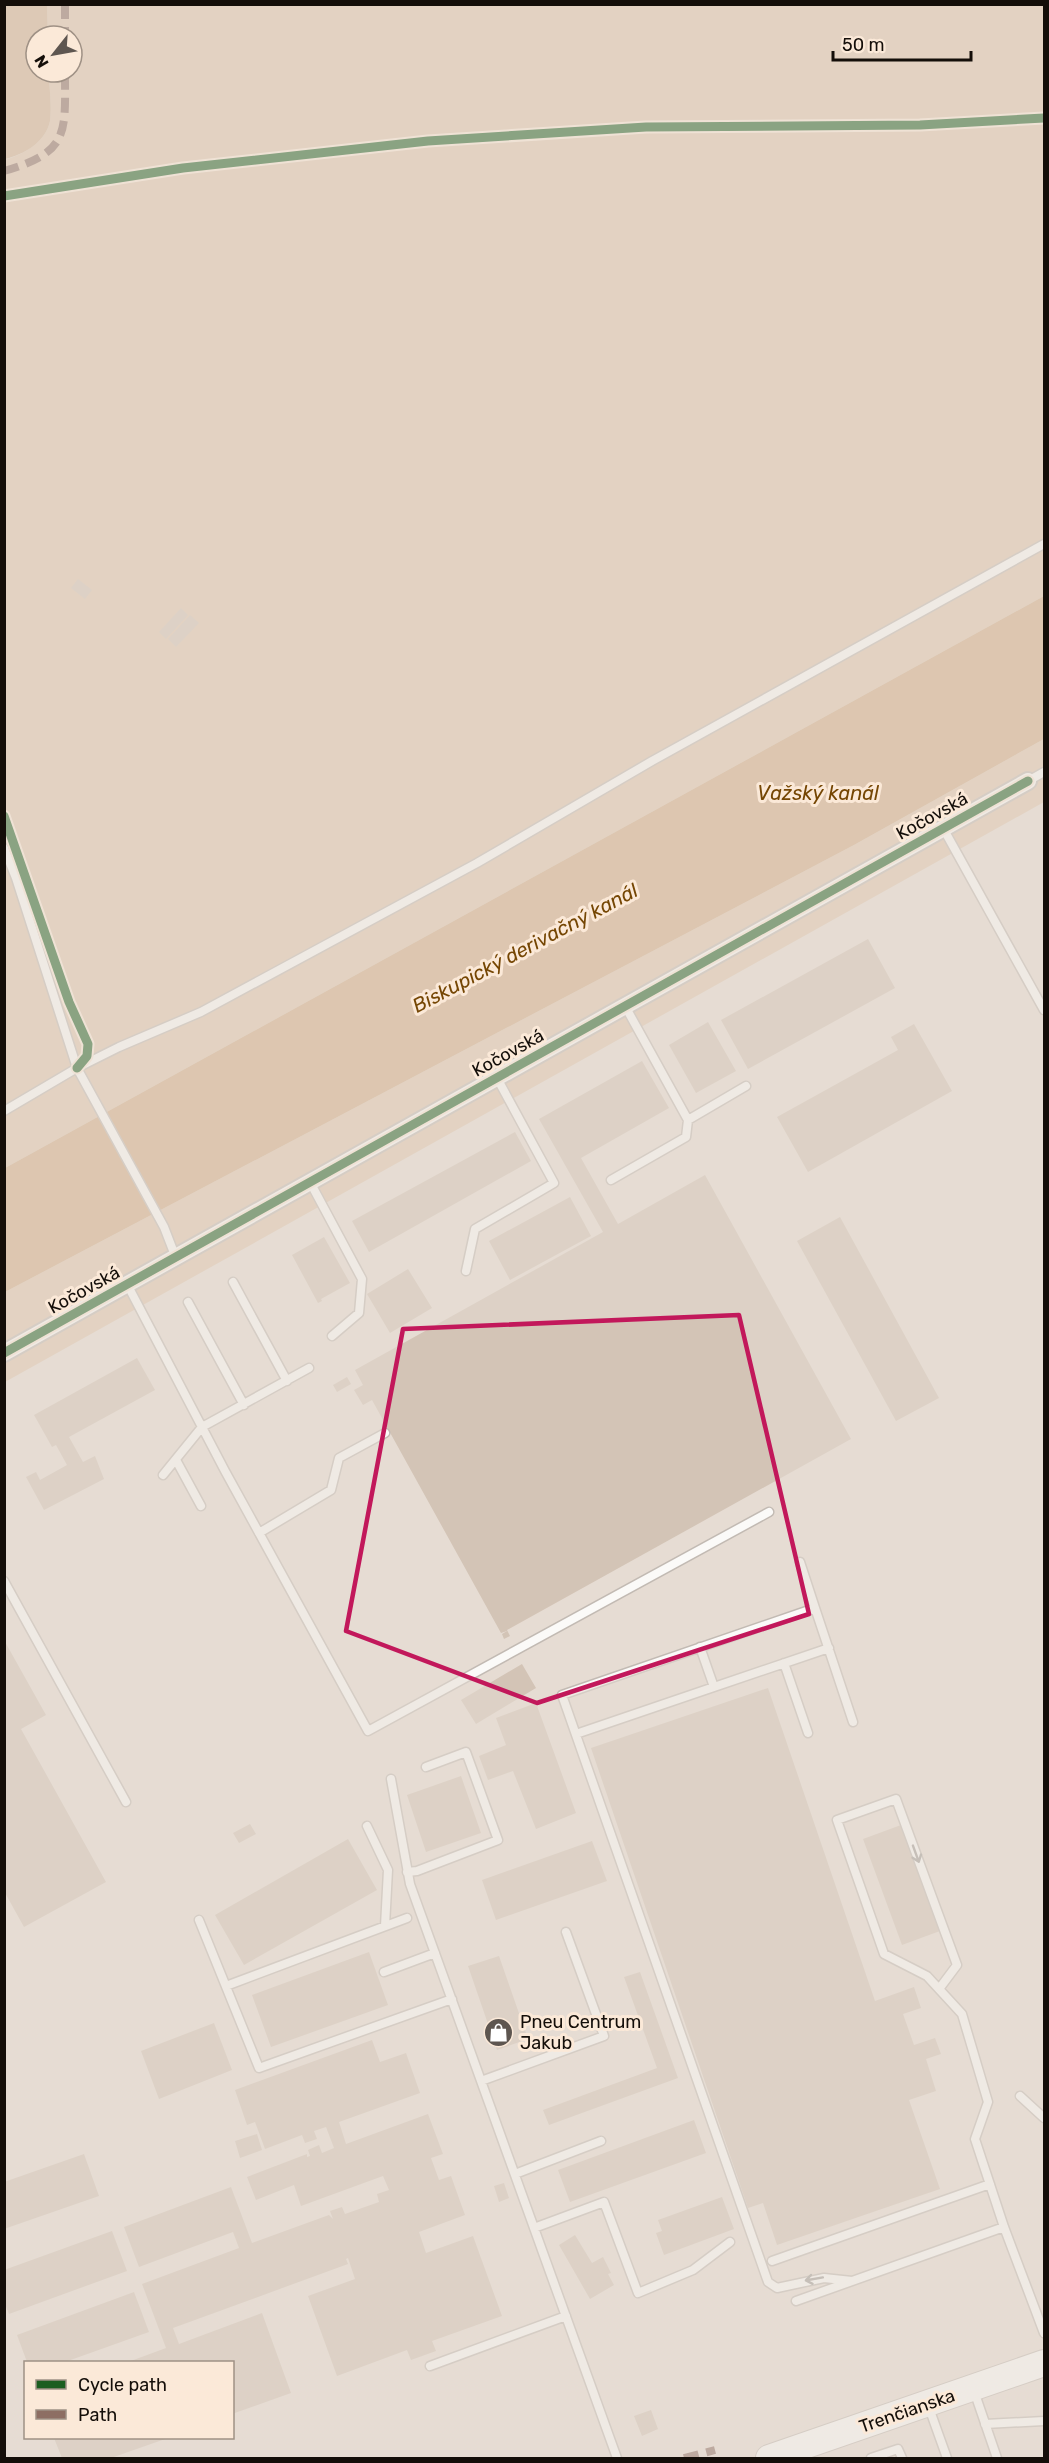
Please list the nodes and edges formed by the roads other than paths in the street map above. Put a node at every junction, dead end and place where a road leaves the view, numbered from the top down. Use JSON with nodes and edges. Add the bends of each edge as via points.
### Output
{"nodes":[{"id":1,"x":1044,"y":118,"type":"edge"},
{"id":2,"x":4,"y":196,"type":"edge"},
{"id":3,"x":1044,"y":544,"type":"edge"},
{"id":4,"x":1044,"y":772,"type":"edge"},
{"id":5,"x":1028,"y":781,"type":"joint"},
{"id":6,"x":943,"y":828,"type":"junction"},
{"id":7,"x":4,"y":848,"type":"edge"},
{"id":8,"x":625,"y":1006,"type":"junction"},
{"id":9,"x":1044,"y":1010,"type":"edge"},
{"id":10,"x":77,"y":1068,"type":"junction"},
{"id":11,"x":496,"y":1078,"type":"junction"},
{"id":12,"x":746,"y":1086,"type":"dead end"},
{"id":13,"x":4,"y":1111,"type":"edge"},
{"id":14,"x":688,"y":1120,"type":"junction"},
{"id":15,"x":611,"y":1180,"type":"dead end"},
{"id":16,"x":310,"y":1182,"type":"junction"},
{"id":17,"x":176,"y":1258,"type":"junction"},
{"id":18,"x":466,"y":1271,"type":"dead end"},
{"id":19,"x":233,"y":1282,"type":"dead end"},
{"id":20,"x":127,"y":1284,"type":"junction"},
{"id":21,"x":188,"y":1302,"type":"dead end"},
{"id":22,"x":332,"y":1336,"type":"dead end"},
{"id":23,"x":4,"y":1353,"type":"edge"},
{"id":24,"x":309,"y":1368,"type":"dead end"},
{"id":25,"x":287,"y":1381,"type":"junction"},
{"id":26,"x":244,"y":1405,"type":"junction"},
{"id":27,"x":202,"y":1427,"type":"junction"},
{"id":28,"x":385,"y":1433,"type":"dead end"},
{"id":29,"x":176,"y":1460,"type":"junction"},
{"id":30,"x":163,"y":1475,"type":"dead end"},
{"id":31,"x":201,"y":1506,"type":"dead end"},
{"id":32,"x":769,"y":1512,"type":"dead end"},
{"id":33,"x":259,"y":1533,"type":"junction"},
{"id":34,"x":800,"y":1562,"type":"dead end"},
{"id":35,"x":4,"y":1581,"type":"edge"},
{"id":36,"x":815,"y":1608,"type":"junction"},
{"id":37,"x":700,"y":1647,"type":"junction"},
{"id":38,"x":829,"y":1648,"type":"junction"},
{"id":39,"x":784,"y":1663,"type":"junction"},
{"id":40,"x":714,"y":1687,"type":"junction"},
{"id":41,"x":854,"y":1722,"type":"dead end"},
{"id":42,"x":808,"y":1733,"type":"dead end"},
{"id":43,"x":576,"y":1734,"type":"junction"},
{"id":44,"x":426,"y":1767,"type":"dead end"},
{"id":45,"x":391,"y":1779,"type":"dead end"},
{"id":46,"x":126,"y":1803,"type":"dead end"},
{"id":47,"x":367,"y":1826,"type":"dead end"},
{"id":48,"x":407,"y":1872,"type":"junction"},
{"id":49,"x":406,"y":1918,"type":"dead end"},
{"id":50,"x":199,"y":1920,"type":"dead end"},
{"id":51,"x":385,"y":1926,"type":"junction"},
{"id":52,"x":566,"y":1932,"type":"dead end"},
{"id":53,"x":435,"y":1953,"type":"junction"},
{"id":54,"x":384,"y":1972,"type":"dead end"},
{"id":55,"x":226,"y":1986,"type":"junction"},
{"id":56,"x":939,"y":1989,"type":"junction"},
{"id":57,"x":452,"y":1999,"type":"junction"},
{"id":58,"x":481,"y":2081,"type":"junction"},
{"id":59,"x":1020,"y":2096,"type":"dead end"},
{"id":60,"x":1044,"y":2118,"type":"edge"},
{"id":61,"x":601,"y":2141,"type":"dead end"},
{"id":62,"x":514,"y":2174,"type":"junction"},
{"id":63,"x":990,"y":2184,"type":"junction"},
{"id":64,"x":534,"y":2228,"type":"junction"},
{"id":65,"x":1004,"y":2228,"type":"junction"},
{"id":66,"x":730,"y":2242,"type":"dead end"},
{"id":67,"x":772,"y":2261,"type":"dead end"},
{"id":68,"x":852,"y":2281,"type":"junction"},
{"id":69,"x":796,"y":2301,"type":"dead end"},
{"id":70,"x":566,"y":2316,"type":"junction"},
{"id":71,"x":1044,"y":2333,"type":"edge"},
{"id":72,"x":1044,"y":2363,"type":"edge"},
{"id":73,"x":430,"y":2366,"type":"dead end"},
{"id":74,"x":973,"y":2388,"type":"junction"},
{"id":75,"x":928,"y":2404,"type":"junction"},
{"id":76,"x":1044,"y":2421,"type":"edge"},
{"id":77,"x":985,"y":2424,"type":"junction"},
{"id":78,"x":617,"y":2458,"type":"edge"},
{"id":79,"x":769,"y":2458,"type":"edge"},
{"id":80,"x":871,"y":2458,"type":"edge"},
{"id":81,"x":902,"y":2458,"type":"edge"},
{"id":82,"x":947,"y":2458,"type":"edge"},
{"id":83,"x":997,"y":2458,"type":"edge"}],
"edges":[{"from":1,"to":2,"type":"lane","via":[[920,125],[646,127],[428,141],[183,168]]},
{"from":3,"to":10,"type":"lane","via":[[652,761],[467,869],[201,1012]]},
{"from":4,"to":5,"type":"lane"},
{"from":5,"to":6,"type":"street","name":"Kočovská"},
{"from":6,"to":8,"type":"street","name":"Kočovská"},
{"from":6,"to":9,"type":"lane"},
{"from":7,"to":10,"type":"lane"},
{"from":8,"to":11,"type":"street","name":"Kočovská"},
{"from":8,"to":14,"type":"lane"},
{"from":10,"to":13,"type":"lane"},
{"from":10,"to":17,"type":"lane","via":[[164,1227]]},
{"from":11,"to":16,"type":"street","name":"Kočovská"},
{"from":11,"to":18,"type":"lane","via":[[554,1183],[475,1229]]},
{"from":12,"to":14,"type":"lane"},
{"from":14,"to":15,"type":"lane","via":[[686,1137]]},
{"from":16,"to":17,"type":"street","name":"Kočovská"},
{"from":16,"to":22,"type":"lane","via":[[362,1279],[359,1313]]},
{"from":17,"to":20,"type":"street","name":"Kočovská"},
{"from":19,"to":25,"type":"lane"},
{"from":20,"to":23,"type":"street","name":"Kočovská"},
{"from":20,"to":27,"type":"lane"},
{"from":21,"to":26,"type":"lane"},
{"from":24,"to":25,"type":"lane"},
{"from":25,"to":26,"type":"lane"},
{"from":26,"to":27,"type":"lane"},
{"from":27,"to":29,"type":"lane"},
{"from":27,"to":33,"type":"lane"},
{"from":28,"to":33,"type":"lane","via":[[339,1458],[331,1490]]},
{"from":29,"to":30,"type":"lane"},
{"from":29,"to":31,"type":"lane"},
{"from":32,"to":33,"type":"lane","via":[[368,1731]]},
{"from":34,"to":36,"type":"lane"},
{"from":35,"to":46,"type":"lane"},
{"from":36,"to":37,"type":"lane"},
{"from":36,"to":38,"type":"lane"},
{"from":37,"to":40,"type":"lane"},
{"from":37,"to":43,"type":"lane","via":[[562,1695]]},
{"from":38,"to":39,"type":"lane"},
{"from":38,"to":41,"type":"lane"},
{"from":39,"to":40,"type":"lane"},
{"from":39,"to":42,"type":"lane"},
{"from":40,"to":43,"type":"lane"},
{"from":68,"to":43,"type":"lane","one_way":true,"via":[[824,2278],[777,2288],[768,2282]]},
{"from":44,"to":48,"type":"lane","via":[[466,1752],[498,1839]]},
{"from":45,"to":48,"type":"lane"},
{"from":47,"to":51,"type":"lane","via":[[388,1870]]},
{"from":48,"to":53,"type":"lane"},
{"from":49,"to":51,"type":"lane"},
{"from":50,"to":55,"type":"lane"},
{"from":51,"to":55,"type":"lane"},
{"from":52,"to":58,"type":"lane","via":[[604,2036]]},
{"from":53,"to":54,"type":"lane"},
{"from":53,"to":57,"type":"lane"},
{"from":55,"to":57,"type":"lane","via":[[259,2068]]},
{"from":56,"to":56,"type":"lane","one_way":true,"via":[[927,1976],[884,1954],[837,1820],[896,1799],[957,1965]]},
{"from":56,"to":63,"type":"lane","via":[[962,2014],[988,2102],[975,2139]]},
{"from":57,"to":58,"type":"lane"},
{"from":58,"to":62,"type":"lane"},
{"from":59,"to":60,"type":"lane"},
{"from":61,"to":62,"type":"lane"},
{"from":62,"to":64,"type":"lane"},
{"from":63,"to":65,"type":"lane"},
{"from":63,"to":67,"type":"lane"},
{"from":64,"to":66,"type":"lane","via":[[604,2202],[638,2293],[693,2270]]},
{"from":64,"to":70,"type":"lane"},
{"from":65,"to":68,"type":"lane"},
{"from":65,"to":71,"type":"lane"},
{"from":68,"to":69,"type":"lane"},
{"from":70,"to":73,"type":"lane"},
{"from":70,"to":78,"type":"lane"},
{"from":72,"to":74,"type":"main road","name":"Trenčianska"},
{"from":74,"to":75,"type":"main road","name":"Trenčianska"},
{"from":74,"to":77,"type":"lane"},
{"from":75,"to":79,"type":"main road","name":"Trenčianska"},
{"from":75,"to":82,"type":"lane"},
{"from":76,"to":77,"type":"lane"},
{"from":77,"to":83,"type":"lane"},
{"from":80,"to":81,"type":"lane","via":[[898,2449]]}]}
